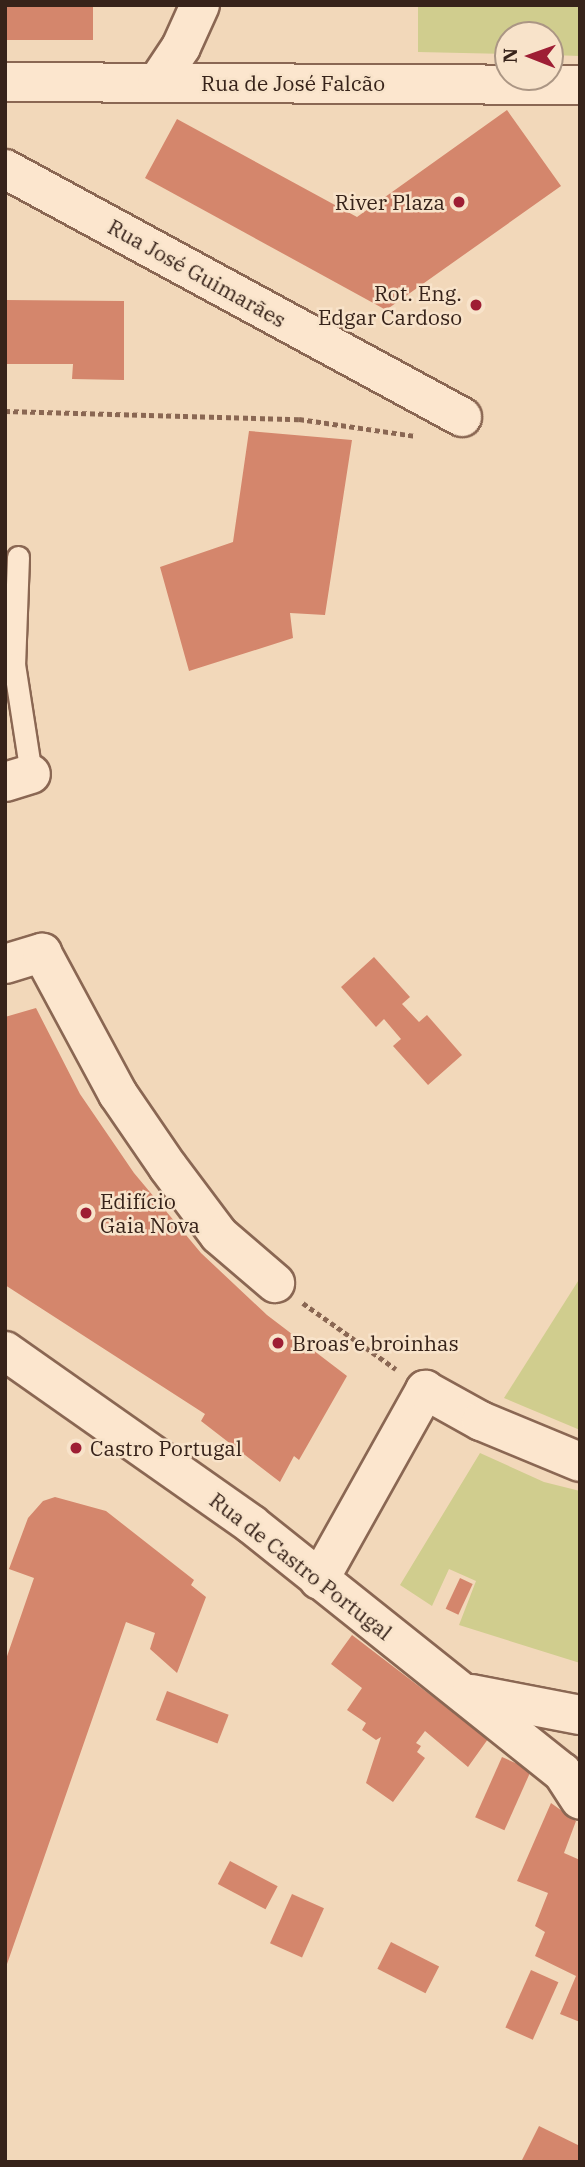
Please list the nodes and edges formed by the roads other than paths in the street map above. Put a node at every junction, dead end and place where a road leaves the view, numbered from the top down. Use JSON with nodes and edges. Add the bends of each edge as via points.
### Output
{"nodes":[{"id":1,"x":200,"y":5,"type":"edge"},
{"id":2,"x":5,"y":82,"type":"edge"},
{"id":3,"x":157,"y":83,"type":"junction"},
{"id":4,"x":580,"y":85,"type":"edge"},
{"id":5,"x":5,"y":169,"type":"edge"},
{"id":6,"x":462,"y":417,"type":"dead end"},
{"id":7,"x":18,"y":557,"type":"dead end"},
{"id":8,"x":18,"y":778,"type":"edge"},
{"id":9,"x":5,"y":964,"type":"edge"},
{"id":10,"x":275,"y":1283,"type":"road end"},
{"id":11,"x":8,"y":1362,"type":"edge"},
{"id":12,"x":580,"y":1462,"type":"edge"},
{"id":13,"x":318,"y":1580,"type":"junction"},
{"id":14,"x":465,"y":1693,"type":"junction"},
{"id":15,"x":580,"y":1715,"type":"edge"},
{"id":16,"x":580,"y":1736,"type":"edge"},
{"id":17,"x":571,"y":1786,"type":"edge"}],
"edges":[{"from":1,"to":3,"type":"street","via":[[181,47]]},
{"from":2,"to":3,"type":"street","name":"Rua de José Falcão"},
{"from":3,"to":4,"type":"street","name":"Rua de José Falcão"},
{"from":5,"to":6,"type":"street","name":"Rua José Guimarães"},
{"from":7,"to":8,"type":"lane"},
{"from":9,"to":10,"type":"street","via":[[42,953],[118,1094],[167,1167],[219,1235]]},
{"from":11,"to":13,"type":"street","name":"Rua de Castro Portugal","via":[[251,1524]]},
{"from":12,"to":13,"type":"street","via":[[481,1421],[425,1390]]},
{"from":13,"to":14,"type":"street","name":"Rua de Castro Portugal"},
{"from":14,"to":15,"type":"street"},
{"from":14,"to":17,"type":"street","name":"Rua de Castro Portugal"},
{"from":16,"to":17,"type":"street"}]}
